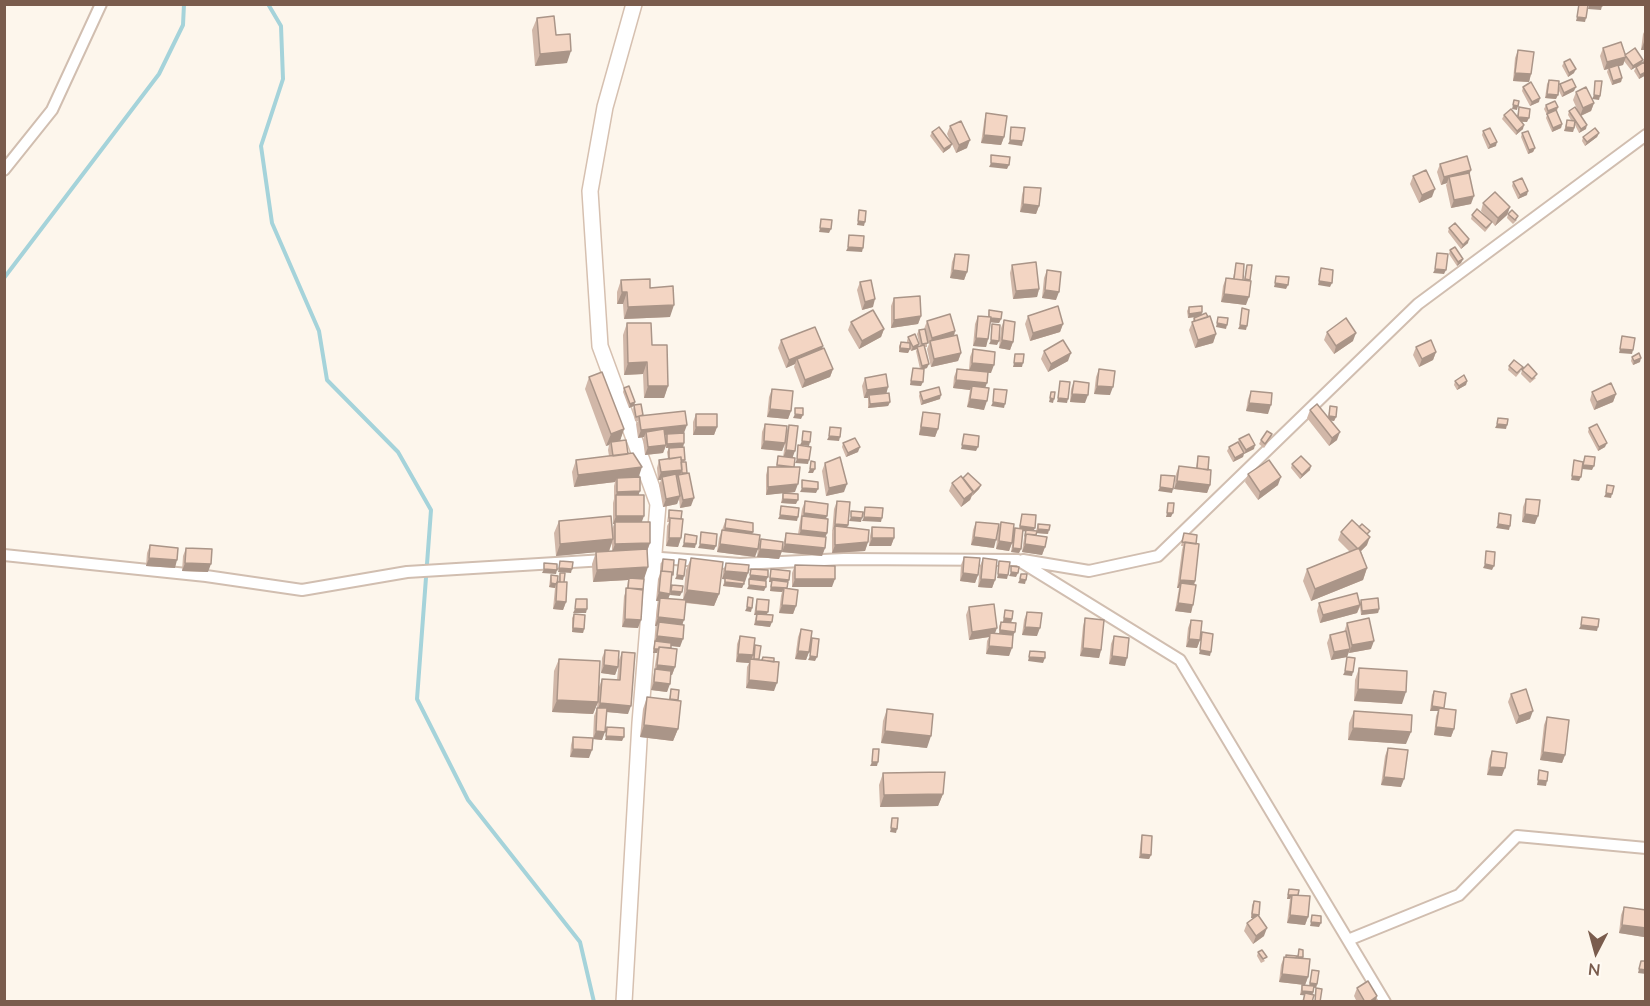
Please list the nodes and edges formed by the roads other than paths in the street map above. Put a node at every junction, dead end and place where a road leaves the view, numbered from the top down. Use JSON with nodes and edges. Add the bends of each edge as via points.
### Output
{"nodes":[{"id":1,"x":101,"y":4,"type":"edge"},
{"id":2,"x":634,"y":4,"type":"edge"},
{"id":3,"x":1646,"y":135,"type":"edge"},
{"id":4,"x":4,"y":170,"type":"edge"},
{"id":5,"x":4,"y":555,"type":"edge"},
{"id":6,"x":648,"y":557,"type":"junction"},
{"id":7,"x":618,"y":559,"type":"edge"},
{"id":8,"x":1018,"y":560,"type":"junction"},
{"id":9,"x":1646,"y":848,"type":"edge"},
{"id":10,"x":1348,"y":940,"type":"junction"},
{"id":11,"x":624,"y":1002,"type":"edge"},
{"id":12,"x":1385,"y":1002,"type":"edge"}],
"edges":[{"from":1,"to":4,"type":"street","via":[[52,110]]},
{"from":2,"to":6,"type":"street","via":[[605,107],[590,190],[600,346],[657,504]]},
{"from":3,"to":8,"type":"street","via":[[1418,304],[1158,556],[1089,571]]},
{"from":5,"to":7,"type":"street","via":[[302,590],[407,572]]},
{"from":6,"to":8,"type":"street","via":[[740,564],[844,559]]},
{"from":6,"to":11,"type":"street"},
{"from":8,"to":10,"type":"street","via":[[1180,660]]},
{"from":9,"to":10,"type":"street","via":[[1517,836],[1459,895]]},
{"from":10,"to":12,"type":"street"}]}
